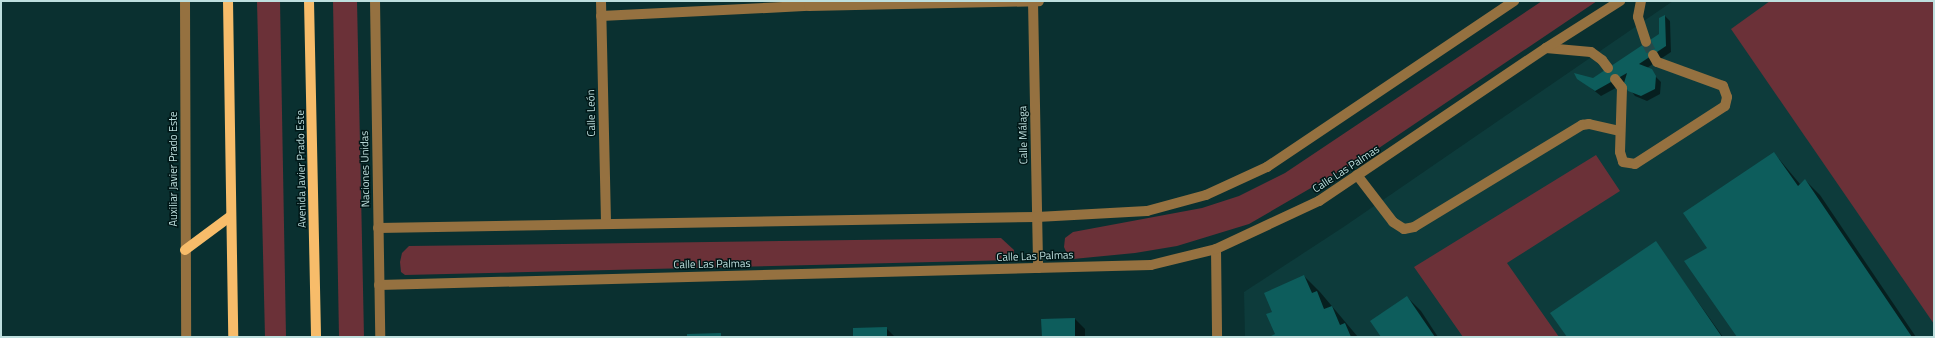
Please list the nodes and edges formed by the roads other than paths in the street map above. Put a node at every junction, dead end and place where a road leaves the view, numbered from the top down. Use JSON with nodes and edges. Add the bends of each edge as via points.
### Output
{"nodes":[{"id":1,"x":185,"y":1,"type":"edge"},
{"id":2,"x":228,"y":1,"type":"edge"},
{"id":3,"x":309,"y":1,"type":"edge"},
{"id":4,"x":375,"y":1,"type":"edge"},
{"id":5,"x":601,"y":1,"type":"edge"},
{"id":6,"x":1033,"y":1,"type":"edge"},
{"id":7,"x":1039,"y":1,"type":"edge"},
{"id":8,"x":1514,"y":1,"type":"edge"},
{"id":9,"x":1620,"y":1,"type":"edge"},
{"id":10,"x":1641,"y":1,"type":"edge"},
{"id":11,"x":809,"y":3,"type":"edge"},
{"id":12,"x":602,"y":16,"type":"junction"},
{"id":13,"x":1646,"y":42,"type":"tunnel mouth"},
{"id":14,"x":1546,"y":48,"type":"junction"},
{"id":15,"x":1653,"y":55,"type":"tunnel mouth"},
{"id":16,"x":1608,"y":68,"type":"dead end"},
{"id":17,"x":1615,"y":79,"type":"dead end"},
{"id":18,"x":1620,"y":132,"type":"junction"},
{"id":19,"x":1357,"y":175,"type":"junction"},
{"id":20,"x":231,"y":216,"type":"junction"},
{"id":21,"x":1037,"y":217,"type":"junction"},
{"id":22,"x":606,"y":224,"type":"junction"},
{"id":23,"x":378,"y":228,"type":"junction"},
{"id":24,"x":1216,"y":249,"type":"junction"},
{"id":25,"x":185,"y":250,"type":"junction"},
{"id":26,"x":1038,"y":268,"type":"junction"},
{"id":27,"x":379,"y":285,"type":"junction"},
{"id":28,"x":186,"y":337,"type":"edge"},
{"id":29,"x":232,"y":337,"type":"edge"},
{"id":30,"x":316,"y":337,"type":"edge"},
{"id":31,"x":380,"y":337,"type":"edge"},
{"id":32,"x":1218,"y":337,"type":"edge"}],
"edges":[{"from":1,"to":25,"type":"street","name":"Auxiliar Javier Prado Este"},
{"from":2,"to":20,"type":"main road"},
{"from":3,"to":30,"type":"main road","name":"Avenida Javier Prado Este"},
{"from":4,"to":23,"type":"street","name":"Naciones Unidas"},
{"from":5,"to":12,"type":"street","name":"Calle León"},
{"from":6,"to":7,"type":"street"},
{"from":6,"to":11,"type":"street"},
{"from":6,"to":21,"type":"street","name":"Calle Málaga"},
{"from":8,"to":21,"type":"street","via":[[1299,148],[1235,184],[1177,204],[1147,211]]},
{"from":9,"to":14,"type":"street","name":"Calle Las Palmas"},
{"from":10,"to":13,"type":"street","via":[[1638,18],[1641,35]]},
{"from":11,"to":12,"type":"street"},
{"from":12,"to":22,"type":"street","name":"Calle León"},
{"from":14,"to":16,"type":"street","via":[[1591,52]]},
{"from":14,"to":19,"type":"street","name":"Calle Las Palmas"},
{"from":15,"to":18,"type":"street","via":[[1657,62],[1723,86],[1727,97],[1725,106],[1635,164],[1623,162]]},
{"from":17,"to":18,"type":"street","via":[[1622,88]]},
{"from":18,"to":19,"type":"street","via":[[1590,124],[1582,125],[1414,227],[1404,228],[1393,222]]},
{"from":19,"to":24,"type":"street","name":"Calle Las Palmas","via":[[1319,201]]},
{"from":20,"to":25,"type":"main road"},
{"from":20,"to":29,"type":"main road"},
{"from":21,"to":22,"type":"street"},
{"from":21,"to":26,"type":"street","name":"Calle Málaga"},
{"from":22,"to":23,"type":"street"},
{"from":23,"to":27,"type":"street","name":"Naciones Unidas"},
{"from":24,"to":26,"type":"street","name":"Calle Las Palmas","via":[[1151,265]]},
{"from":24,"to":32,"type":"street"},
{"from":25,"to":28,"type":"street","name":"Auxiliar Javier Prado Este"},
{"from":26,"to":27,"type":"street","name":"Calle Las Palmas"},
{"from":27,"to":31,"type":"street","name":"Naciones Unidas"}]}
